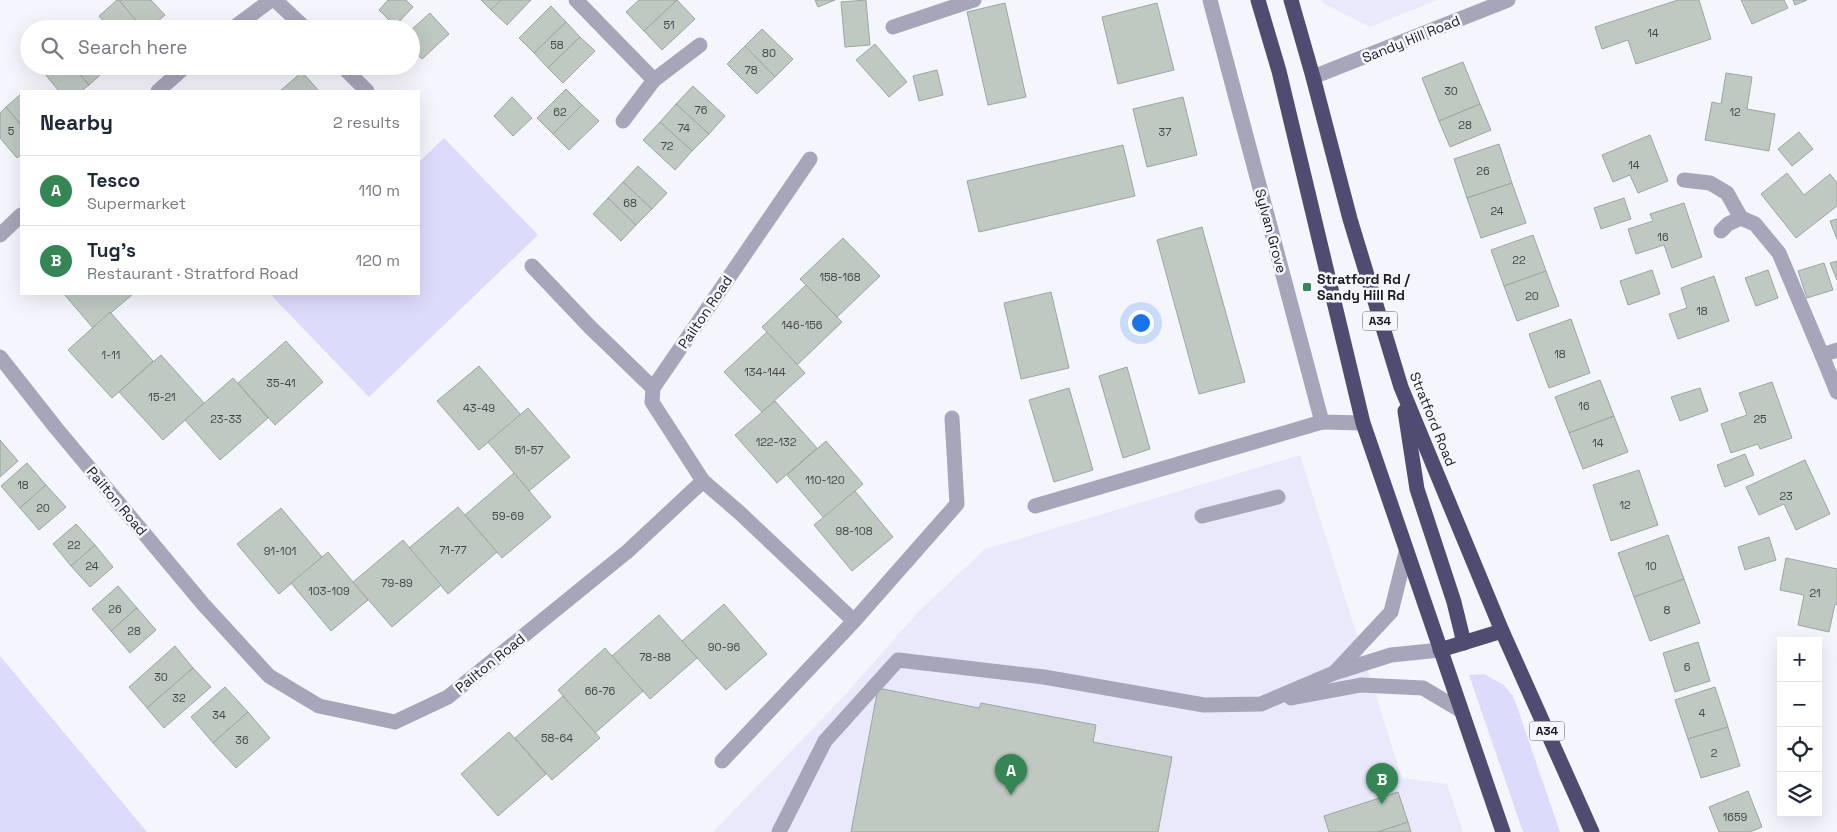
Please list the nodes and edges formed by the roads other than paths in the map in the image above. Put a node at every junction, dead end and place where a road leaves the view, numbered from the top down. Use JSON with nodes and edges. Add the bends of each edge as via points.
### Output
{"nodes":[{"id":1,"x":271,"y":0,"type":"edge"},
{"id":2,"x":275,"y":0,"type":"edge"},
{"id":3,"x":576,"y":0,"type":"edge"},
{"id":4,"x":974,"y":0,"type":"edge"},
{"id":5,"x":1210,"y":0,"type":"edge"},
{"id":6,"x":1258,"y":0,"type":"edge"},
{"id":7,"x":1291,"y":0,"type":"edge"},
{"id":8,"x":1508,"y":0,"type":"edge"},
{"id":9,"x":244,"y":20,"type":"edge"},
{"id":10,"x":297,"y":20,"type":"edge"},
{"id":11,"x":893,"y":27,"type":"dead end"},
{"id":12,"x":700,"y":45,"type":"dead end"},
{"id":13,"x":176,"y":75,"type":"edge"},
{"id":14,"x":351,"y":75,"type":"edge"},
{"id":15,"x":1313,"y":77,"type":"junction"},
{"id":16,"x":654,"y":80,"type":"junction"},
{"id":17,"x":159,"y":90,"type":"edge"},
{"id":18,"x":366,"y":90,"type":"edge"},
{"id":19,"x":623,"y":121,"type":"dead end"},
{"id":20,"x":810,"y":159,"type":"dead end"},
{"id":21,"x":1684,"y":180,"type":"dead end"},
{"id":22,"x":20,"y":216,"type":"edge"},
{"id":23,"x":1741,"y":218,"type":"junction"},
{"id":24,"x":1721,"y":231,"type":"dead end"},
{"id":25,"x":0,"y":235,"type":"edge"},
{"id":26,"x":532,"y":266,"type":"dead end"},
{"id":27,"x":1837,"y":350,"type":"edge"},
{"id":28,"x":1822,"y":355,"type":"junction"},
{"id":29,"x":0,"y":357,"type":"edge"},
{"id":30,"x":1401,"y":387,"type":"junction"},
{"id":31,"x":653,"y":388,"type":"junction"},
{"id":32,"x":1837,"y":392,"type":"edge"},
{"id":33,"x":952,"y":418,"type":"dead end"},
{"id":34,"x":1322,"y":422,"type":"junction"},
{"id":35,"x":1363,"y":423,"type":"junction"},
{"id":36,"x":703,"y":481,"type":"junction"},
{"id":37,"x":1278,"y":497,"type":"dead end"},
{"id":38,"x":1035,"y":506,"type":"dead end"},
{"id":39,"x":1202,"y":516,"type":"dead end"},
{"id":40,"x":1406,"y":552,"type":"junction"},
{"id":41,"x":854,"y":621,"type":"junction"},
{"id":42,"x":1502,"y":631,"type":"junction"},
{"id":43,"x":1464,"y":643,"type":"junction"},
{"id":44,"x":1440,"y":650,"type":"junction"},
{"id":45,"x":1334,"y":673,"type":"junction"},
{"id":46,"x":1261,"y":704,"type":"junction"},
{"id":47,"x":1460,"y":710,"type":"junction"},
{"id":48,"x":722,"y":761,"type":"dead end"},
{"id":49,"x":779,"y":832,"type":"edge"},
{"id":50,"x":1503,"y":832,"type":"edge"},
{"id":51,"x":1592,"y":832,"type":"edge"}],
"edges":[{"from":1,"to":9,"type":"street"},
{"from":2,"to":10,"type":"street"},
{"from":3,"to":16,"type":"street"},
{"from":4,"to":11,"type":"street"},
{"from":5,"to":34,"type":"street","name":"Sylvan Grove"},
{"from":6,"to":35,"type":"highway","via":[[1279,70]]},
{"from":7,"to":15,"type":"highway","name":"Stratford Road","number":"A34"},
{"from":8,"to":15,"type":"street","name":"Sandy Hill Road"},
{"from":12,"to":16,"type":"street"},
{"from":13,"to":17,"type":"street"},
{"from":14,"to":18,"type":"street"},
{"from":15,"to":30,"type":"highway","name":"Stratford Road","number":"A34","via":[[1350,219]]},
{"from":16,"to":19,"type":"street"},
{"from":20,"to":31,"type":"street","name":"Pailton Road"},
{"from":21,"to":23,"type":"street","via":[[1710,183],[1726,192]]},
{"from":22,"to":25,"type":"street"},
{"from":23,"to":24,"type":"street"},
{"from":23,"to":28,"type":"street","via":[[1755,224],[1779,253]]},
{"from":26,"to":31,"type":"street"},
{"from":27,"to":28,"type":"street"},
{"from":28,"to":32,"type":"street"},
{"from":29,"to":36,"type":"street","name":"Pailton Road","via":[[203,604],[269,676],[319,706],[395,722],[448,697],[628,551]]},
{"from":30,"to":42,"type":"highway","name":"Stratford Road","number":"A34"},
{"from":30,"to":43,"type":"highway","via":[[1417,488]]},
{"from":31,"to":36,"type":"street","via":[[652,402]]},
{"from":33,"to":41,"type":"street","via":[[957,504]]},
{"from":34,"to":35,"type":"street"},
{"from":34,"to":38,"type":"street"},
{"from":35,"to":40,"type":"highway"},
{"from":36,"to":41,"type":"street"},
{"from":37,"to":39,"type":"street"},
{"from":40,"to":44,"type":"highway"},
{"from":40,"to":45,"type":"street","via":[[1391,612]]},
{"from":41,"to":48,"type":"street"},
{"from":42,"to":43,"type":"highway"},
{"from":42,"to":51,"type":"highway","name":"Stratford Road","number":"A34"},
{"from":43,"to":44,"type":"highway"},
{"from":44,"to":45,"type":"street","via":[[1391,655]]},
{"from":44,"to":47,"type":"highway"},
{"from":45,"to":46,"type":"street"},
{"from":46,"to":47,"type":"street","via":[[1361,685],[1423,688]]},
{"from":46,"to":49,"type":"street","via":[[1204,705],[1044,677],[898,660],[825,740]]},
{"from":47,"to":50,"type":"highway"}]}
